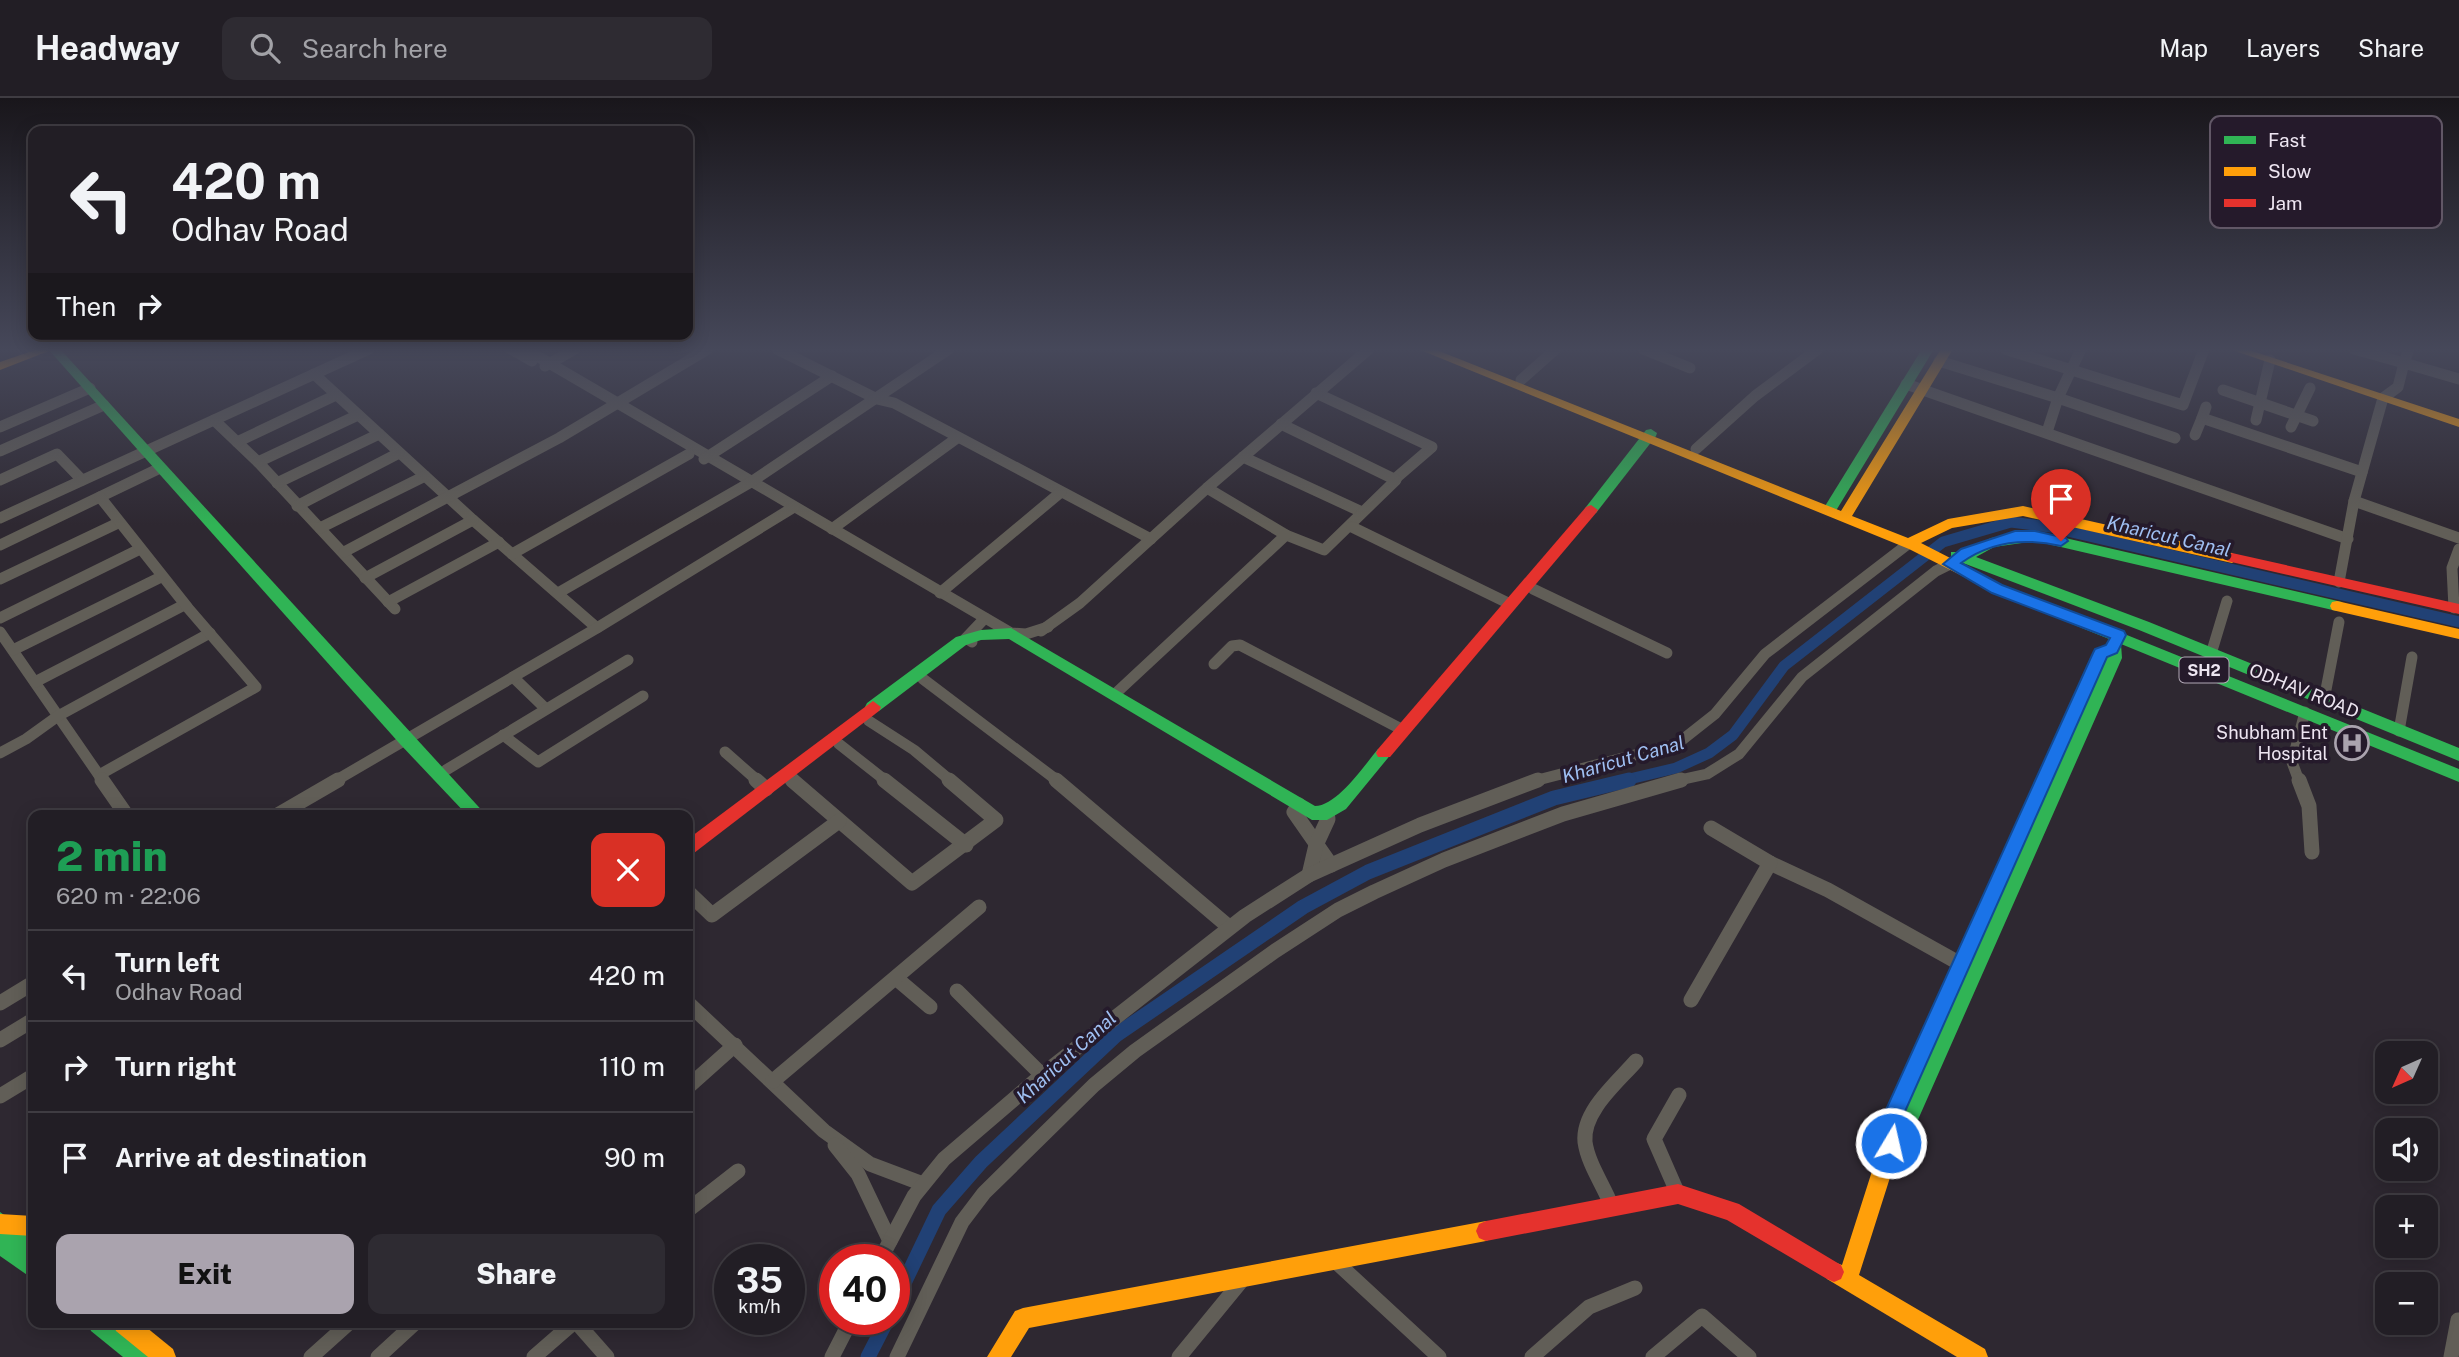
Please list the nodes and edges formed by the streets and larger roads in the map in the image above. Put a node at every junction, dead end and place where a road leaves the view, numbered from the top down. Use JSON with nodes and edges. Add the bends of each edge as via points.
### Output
{"nodes":[{"id":1,"x":2206,"y":407,"type":"dead end"},
{"id":2,"x":44,"y":408,"type":"edge"},
{"id":3,"x":98,"y":408,"type":"edge"},
{"id":4,"x":107,"y":408,"type":"edge"},
{"id":5,"x":114,"y":408,"type":"edge"},
{"id":6,"x":241,"y":408,"type":"edge"},
{"id":7,"x":309,"y":408,"type":"edge"},
{"id":8,"x":350,"y":408,"type":"edge"},
{"id":9,"x":608,"y":408,"type":"edge"},
{"id":10,"x":616,"y":408,"type":"edge"},
{"id":11,"x":617,"y":408,"type":"edge"},
{"id":12,"x":783,"y":408,"type":"edge"},
{"id":13,"x":864,"y":408,"type":"edge"},
{"id":14,"x":901,"y":408,"type":"edge"},
{"id":15,"x":1299,"y":408,"type":"edge"},
{"id":16,"x":1348,"y":408,"type":"edge"},
{"id":17,"x":1575,"y":408,"type":"edge"},
{"id":18,"x":1584,"y":408,"type":"edge"},
{"id":19,"x":1742,"y":408,"type":"edge"},
{"id":20,"x":1901,"y":408,"type":"edge"},
{"id":21,"x":1977,"y":408,"type":"edge"},
{"id":22,"x":2055,"y":408,"type":"edge"},
{"id":23,"x":2087,"y":408,"type":"edge"},
{"id":24,"x":2259,"y":408,"type":"edge"},
{"id":25,"x":2276,"y":408,"type":"edge"},
{"id":26,"x":2300,"y":408,"type":"edge"},
{"id":27,"x":2381,"y":408,"type":"edge"},
{"id":28,"x":2418,"y":408,"type":"edge"},
{"id":29,"x":2426,"y":408,"type":"edge"},
{"id":30,"x":358,"y":415,"type":"junction"},
{"id":31,"x":2297,"y":415,"type":"junction"},
{"id":32,"x":2459,"y":417,"type":"edge"},
{"id":33,"x":2202,"y":418,"type":"junction"},
{"id":34,"x":214,"y":420,"type":"junction"},
{"id":35,"x":2256,"y":420,"type":"dead end"},
{"id":36,"x":2314,"y":421,"type":"dead end"},
{"id":37,"x":2459,"y":422,"type":"edge"},
{"id":38,"x":1281,"y":424,"type":"junction"},
{"id":39,"x":0,"y":427,"type":"edge"},
{"id":40,"x":2291,"y":427,"type":"dead end"},
{"id":41,"x":2047,"y":432,"type":"junction"},
{"id":42,"x":379,"y":434,"type":"junction"},
{"id":43,"x":2195,"y":435,"type":"dead end"},
{"id":44,"x":957,"y":438,"type":"junction"},
{"id":45,"x":1653,"y":438,"type":"junction"},
{"id":46,"x":2175,"y":438,"type":"dead end"},
{"id":47,"x":237,"y":442,"type":"junction"},
{"id":48,"x":1696,"y":449,"type":"junction"},
{"id":49,"x":147,"y":450,"type":"junction"},
{"id":50,"x":0,"y":451,"type":"edge"},
{"id":51,"x":399,"y":453,"type":"junction"},
{"id":52,"x":689,"y":454,"type":"junction"},
{"id":53,"x":1243,"y":457,"type":"junction"},
{"id":54,"x":704,"y":459,"type":"junction"},
{"id":55,"x":258,"y":462,"type":"junction"},
{"id":56,"x":160,"y":468,"type":"junction"},
{"id":57,"x":2362,"y":472,"type":"junction"},
{"id":58,"x":425,"y":476,"type":"junction"},
{"id":59,"x":1396,"y":478,"type":"junction"},
{"id":60,"x":0,"y":480,"type":"edge"},
{"id":61,"x":82,"y":480,"type":"junction"},
{"id":62,"x":277,"y":483,"type":"junction"},
{"id":63,"x":747,"y":484,"type":"junction"},
{"id":64,"x":1207,"y":488,"type":"junction"},
{"id":65,"x":1061,"y":492,"type":"junction"},
{"id":66,"x":100,"y":497,"type":"junction"},
{"id":67,"x":448,"y":498,"type":"junction"},
{"id":68,"x":2354,"y":501,"type":"junction"},
{"id":69,"x":297,"y":506,"type":"junction"},
{"id":70,"x":791,"y":510,"type":"junction"},
{"id":71,"x":1839,"y":510,"type":"junction"},
{"id":72,"x":1362,"y":512,"type":"junction"},
{"id":73,"x":0,"y":517,"type":"edge"},
{"id":74,"x":473,"y":520,"type":"junction"},
{"id":75,"x":118,"y":523,"type":"junction"},
{"id":76,"x":1352,"y":527,"type":"junction"},
{"id":77,"x":320,"y":528,"type":"junction"},
{"id":78,"x":832,"y":529,"type":"junction"},
{"id":79,"x":1286,"y":535,"type":"junction"},
{"id":80,"x":2348,"y":538,"type":"junction"},
{"id":81,"x":2459,"y":538,"type":"edge"},
{"id":82,"x":1151,"y":539,"type":"junction"},
{"id":83,"x":499,"y":542,"type":"junction"},
{"id":84,"x":1913,"y":542,"type":"junction"},
{"id":85,"x":0,"y":545,"type":"edge"},
{"id":86,"x":140,"y":549,"type":"junction"},
{"id":87,"x":2459,"y":549,"type":"edge"},
{"id":88,"x":344,"y":552,"type":"junction"},
{"id":89,"x":512,"y":554,"type":"junction"},
{"id":90,"x":1950,"y":558,"type":"junction"},
{"id":91,"x":161,"y":577,"type":"junction"},
{"id":92,"x":365,"y":578,"type":"junction"},
{"id":93,"x":0,"y":579,"type":"edge"},
{"id":94,"x":2339,"y":582,"type":"junction"},
{"id":95,"x":1533,"y":589,"type":"junction"},
{"id":96,"x":558,"y":593,"type":"junction"},
{"id":97,"x":940,"y":593,"type":"junction"},
{"id":98,"x":2227,"y":601,"type":"dead end"},
{"id":99,"x":1510,"y":604,"type":"junction"},
{"id":100,"x":184,"y":605,"type":"junction"},
{"id":101,"x":2456,"y":609,"type":"edge"},
{"id":102,"x":0,"y":618,"type":"edge"},
{"id":103,"x":2339,"y":622,"type":"dead end"},
{"id":104,"x":597,"y":628,"type":"junction"},
{"id":105,"x":999,"y":631,"type":"junction"},
{"id":106,"x":0,"y":632,"type":"edge"},
{"id":107,"x":210,"y":633,"type":"junction"},
{"id":108,"x":2459,"y":634,"type":"edge"},
{"id":109,"x":969,"y":640,"type":"junction"},
{"id":110,"x":2115,"y":642,"type":"junction"},
{"id":111,"x":13,"y":650,"type":"junction"},
{"id":112,"x":1667,"y":653,"type":"dead end"},
{"id":113,"x":2211,"y":654,"type":"junction"},
{"id":114,"x":2412,"y":657,"type":"dead end"},
{"id":115,"x":628,"y":660,"type":"dead end"},
{"id":116,"x":1214,"y":664,"type":"dead end"},
{"id":117,"x":513,"y":677,"type":"junction"},
{"id":118,"x":923,"y":679,"type":"junction"},
{"id":119,"x":35,"y":682,"type":"junction"},
{"id":120,"x":1115,"y":694,"type":"junction"},
{"id":121,"x":643,"y":696,"type":"dead end"},
{"id":122,"x":2324,"y":700,"type":"junction"},
{"id":123,"x":546,"y":709,"type":"junction"},
{"id":124,"x":2305,"y":712,"type":"junction"},
{"id":125,"x":58,"y":716,"type":"junction"},
{"id":126,"x":869,"y":721,"type":"junction"},
{"id":127,"x":1403,"y":730,"type":"junction"},
{"id":128,"x":2399,"y":731,"type":"junction"},
{"id":129,"x":503,"y":735,"type":"junction"},
{"id":130,"x":409,"y":738,"type":"junction"},
{"id":131,"x":839,"y":744,"type":"junction"},
{"id":132,"x":0,"y":752,"type":"edge"},
{"id":133,"x":725,"y":752,"type":"dead end"},
{"id":134,"x":2459,"y":755,"type":"edge"},
{"id":135,"x":446,"y":770,"type":"junction"},
{"id":136,"x":99,"y":775,"type":"junction"},
{"id":137,"x":2459,"y":776,"type":"edge"},
{"id":138,"x":792,"y":780,"type":"junction"},
{"id":139,"x":766,"y":789,"type":"junction"},
{"id":140,"x":1296,"y":808,"type":"junction"},
{"id":141,"x":123,"y":810,"type":"edge"},
{"id":142,"x":286,"y":810,"type":"edge"},
{"id":143,"x":474,"y":810,"type":"edge"},
{"id":144,"x":484,"y":810,"type":"edge"},
{"id":145,"x":1328,"y":816,"type":"junction"},
{"id":146,"x":839,"y":821,"type":"junction"},
{"id":147,"x":1711,"y":828,"type":"dead end"},
{"id":148,"x":693,"y":844,"type":"edge"},
{"id":149,"x":966,"y":845,"type":"junction"},
{"id":150,"x":1316,"y":845,"type":"junction"},
{"id":151,"x":2312,"y":852,"type":"dead end"},
{"id":152,"x":693,"y":856,"type":"edge"},
{"id":153,"x":1770,"y":863,"type":"junction"},
{"id":154,"x":1331,"y":865,"type":"junction"},
{"id":155,"x":1309,"y":875,"type":"junction"},
{"id":156,"x":693,"y":897,"type":"edge"},
{"id":157,"x":979,"y":907,"type":"dead end"},
{"id":158,"x":1229,"y":927,"type":"junction"},
{"id":159,"x":1966,"y":968,"type":"junction"},
{"id":160,"x":897,"y":979,"type":"junction"},
{"id":161,"x":28,"y":986,"type":"edge"},
{"id":162,"x":957,"y":991,"type":"dead end"},
{"id":163,"x":1691,"y":1000,"type":"dead end"},
{"id":164,"x":0,"y":1003,"type":"edge"},
{"id":165,"x":693,"y":1007,"type":"edge"},
{"id":166,"x":930,"y":1007,"type":"dead end"},
{"id":167,"x":28,"y":1023,"type":"edge"},
{"id":168,"x":0,"y":1040,"type":"edge"},
{"id":169,"x":735,"y":1045,"type":"junction"},
{"id":170,"x":1636,"y":1061,"type":"dead end"},
{"id":171,"x":1042,"y":1075,"type":"junction"},
{"id":172,"x":28,"y":1079,"type":"edge"},
{"id":173,"x":773,"y":1082,"type":"junction"},
{"id":174,"x":693,"y":1083,"type":"edge"},
{"id":175,"x":1679,"y":1095,"type":"dead end"},
{"id":176,"x":0,"y":1096,"type":"edge"},
{"id":177,"x":824,"y":1131,"type":"junction"},
{"id":178,"x":738,"y":1171,"type":"dead end"},
{"id":179,"x":923,"y":1184,"type":"junction"},
{"id":180,"x":1678,"y":1194,"type":"junction"},
{"id":181,"x":693,"y":1206,"type":"edge"},
{"id":182,"x":1612,"y":1207,"type":"junction"},
{"id":183,"x":28,"y":1226,"type":"edge"},
{"id":184,"x":4,"y":1228,"type":"edge"},
{"id":185,"x":28,"y":1235,"type":"edge"},
{"id":186,"x":890,"y":1241,"type":"junction"},
{"id":187,"x":0,"y":1242,"type":"edge"},
{"id":188,"x":888,"y":1244,"type":"edge"},
{"id":189,"x":28,"y":1245,"type":"edge"},
{"id":190,"x":1335,"y":1261,"type":"junction"},
{"id":191,"x":28,"y":1265,"type":"edge"},
{"id":192,"x":1244,"y":1278,"type":"junction"},
{"id":193,"x":1848,"y":1278,"type":"junction"},
{"id":194,"x":1636,"y":1288,"type":"dead end"},
{"id":195,"x":2459,"y":1316,"type":"edge"},
{"id":196,"x":105,"y":1328,"type":"edge"},
{"id":197,"x":130,"y":1328,"type":"edge"},
{"id":198,"x":343,"y":1328,"type":"edge"},
{"id":199,"x":410,"y":1328,"type":"edge"},
{"id":200,"x":569,"y":1328,"type":"edge"},
{"id":201,"x":580,"y":1328,"type":"edge"},
{"id":202,"x":843,"y":1335,"type":"edge"},
{"id":203,"x":140,"y":1357,"type":"edge"},
{"id":204,"x":165,"y":1357,"type":"edge"},
{"id":205,"x":311,"y":1357,"type":"edge"},
{"id":206,"x":378,"y":1357,"type":"edge"},
{"id":207,"x":534,"y":1357,"type":"edge"},
{"id":208,"x":607,"y":1357,"type":"edge"},
{"id":209,"x":832,"y":1357,"type":"edge"},
{"id":210,"x":897,"y":1357,"type":"edge"},
{"id":211,"x":998,"y":1357,"type":"edge"},
{"id":212,"x":1179,"y":1357,"type":"edge"},
{"id":213,"x":1439,"y":1357,"type":"edge"},
{"id":214,"x":1532,"y":1357,"type":"edge"},
{"id":215,"x":1653,"y":1357,"type":"edge"},
{"id":216,"x":1749,"y":1357,"type":"edge"},
{"id":217,"x":1977,"y":1357,"type":"edge"},
{"id":218,"x":2451,"y":1357,"type":"edge"}],
"edges":[{"from":1,"to":33,"type":"street"},
{"from":2,"to":39,"type":"street"},
{"from":3,"to":50,"type":"street"},
{"from":4,"to":49,"type":"street"},
{"from":5,"to":49,"type":"street"},
{"from":6,"to":34,"type":"street"},
{"from":7,"to":47,"type":"street"},
{"from":8,"to":30,"type":"street"},
{"from":9,"to":67,"type":"street"},
{"from":10,"to":52,"type":"street"},
{"from":11,"to":54,"type":"street"},
{"from":12,"to":54,"type":"street"},
{"from":13,"to":63,"type":"street"},
{"from":14,"to":44,"type":"street"},
{"from":15,"to":38,"type":"street"},
{"from":16,"to":59,"type":"street","via":[[1432,447]]},
{"from":17,"to":45,"type":"street","number":"SH2"},
{"from":18,"to":45,"type":"street","number":"SH2"},
{"from":19,"to":48,"type":"street"},
{"from":20,"to":71,"type":"street"},
{"from":21,"to":41,"type":"street"},
{"from":22,"to":41,"type":"street"},
{"from":23,"to":46,"type":"street"},
{"from":24,"to":35,"type":"street"},
{"from":25,"to":31,"type":"street"},
{"from":26,"to":31,"type":"street"},
{"from":27,"to":57,"type":"street"},
{"from":28,"to":37,"type":"street"},
{"from":29,"to":32,"type":"street"},
{"from":30,"to":42,"type":"street"},
{"from":30,"to":55,"type":"street"},
{"from":31,"to":36,"type":"street"},
{"from":31,"to":40,"type":"street"},
{"from":33,"to":43,"type":"street"},
{"from":33,"to":57,"type":"street"},
{"from":34,"to":47,"type":"street"},
{"from":34,"to":49,"type":"street"},
{"from":38,"to":53,"type":"street"},
{"from":38,"to":59,"type":"street"},
{"from":41,"to":80,"type":"street"},
{"from":42,"to":51,"type":"street"},
{"from":42,"to":62,"type":"street"},
{"from":44,"to":65,"type":"street"},
{"from":44,"to":78,"type":"street"},
{"from":45,"to":48,"type":"street","number":"SH2"},
{"from":45,"to":71,"type":"street","number":"SH2"},
{"from":45,"to":95,"type":"street"},
{"from":45,"to":99,"type":"street"},
{"from":47,"to":55,"type":"street"},
{"from":48,"to":71,"type":"street","number":"SH2"},
{"from":49,"to":56,"type":"street"},
{"from":49,"to":61,"type":"street"},
{"from":49,"to":130,"type":"street"},
{"from":51,"to":58,"type":"street"},
{"from":51,"to":69,"type":"street"},
{"from":52,"to":54,"type":"street"},
{"from":52,"to":89,"type":"street"},
{"from":53,"to":64,"type":"street"},
{"from":53,"to":72,"type":"street"},
{"from":54,"to":63,"type":"street"},
{"from":55,"to":62,"type":"street"},
{"from":56,"to":66,"type":"street"},
{"from":56,"to":130,"type":"street"},
{"from":57,"to":68,"type":"street"},
{"from":58,"to":67,"type":"street"},
{"from":58,"to":77,"type":"street"},
{"from":59,"to":72,"type":"street"},
{"from":60,"to":61,"type":"street","via":[[57,454]]},
{"from":61,"to":73,"type":"street"},
{"from":62,"to":69,"type":"street"},
{"from":63,"to":70,"type":"street"},
{"from":63,"to":96,"type":"street"},
{"from":64,"to":79,"type":"street"},
{"from":64,"to":82,"type":"street"},
{"from":65,"to":82,"type":"street"},
{"from":65,"to":97,"type":"street"},
{"from":66,"to":75,"type":"street"},
{"from":66,"to":85,"type":"street"},
{"from":67,"to":74,"type":"street"},
{"from":67,"to":88,"type":"street"},
{"from":68,"to":80,"type":"street"},
{"from":68,"to":81,"type":"street"},
{"from":69,"to":77,"type":"street"},
{"from":70,"to":78,"type":"street"},
{"from":70,"to":104,"type":"street"},
{"from":70,"to":105,"type":"street"},
{"from":71,"to":84,"type":"street","number":"SH2"},
{"from":72,"to":76,"type":"street"},
{"from":74,"to":83,"type":"street"},
{"from":74,"to":92,"type":"street"},
{"from":75,"to":86,"type":"street"},
{"from":75,"to":93,"type":"street"},
{"from":76,"to":79,"type":"street","via":[[1324,550]]},
{"from":76,"to":99,"type":"street"},
{"from":77,"to":88,"type":"street"},
{"from":78,"to":97,"type":"street"},
{"from":79,"to":120,"type":"street"},
{"from":80,"to":94,"type":"street"},
{"from":82,"to":105,"type":"street","via":[[1080,603],[1032,637]]},
{"from":83,"to":89,"type":"street"},
{"from":83,"to":92,"type":"street","via":[[392,605]]},
{"from":84,"to":90,"type":"street","number":"SH2"},
{"from":84,"to":94,"type":"street","via":[[1984,516],[2023,511]]},
{"from":84,"to":154,"type":"street","via":[[1765,654],[1697,733],[1677,744],[1540,779]]},
{"from":86,"to":91,"type":"street"},
{"from":86,"to":102,"type":"street"},
{"from":87,"to":101,"type":"street","via":[[2452,568]]},
{"from":88,"to":92,"type":"street"},
{"from":89,"to":96,"type":"street"},
{"from":90,"to":108,"type":"street","via":[[2015,536],[2035,536]]},
{"from":90,"to":110,"type":"street","name":"ODHAV ROAD","number":"SH2","via":[[1997,589]]},
{"from":90,"to":113,"type":"street","name":"ODHAV ROAD","number":"SH2"},
{"from":90,"to":210,"type":"street","via":[[1802,677],[1732,762],[1705,777],[1687,778],[1563,814],[1374,892],[1275,951],[1135,1051],[984,1193],[962,1222]]},
{"from":91,"to":100,"type":"street"},
{"from":91,"to":111,"type":"street"},
{"from":94,"to":101,"type":"street"},
{"from":95,"to":112,"type":"street"},
{"from":95,"to":145,"type":"street","via":[[1346,806]]},
{"from":96,"to":104,"type":"street"},
{"from":97,"to":105,"type":"street"},
{"from":98,"to":113,"type":"street"},
{"from":99,"to":127,"type":"street"},
{"from":100,"to":107,"type":"street"},
{"from":100,"to":119,"type":"street"},
{"from":103,"to":122,"type":"street"},
{"from":104,"to":117,"type":"street"},
{"from":105,"to":109,"type":"street"},
{"from":105,"to":109,"type":"street"},
{"from":105,"to":120,"type":"street"},
{"from":105,"to":140,"type":"street"},
{"from":106,"to":111,"type":"street"},
{"from":107,"to":125,"type":"street"},
{"from":107,"to":136,"type":"street","via":[[256,687]]},
{"from":109,"to":118,"type":"street"},
{"from":109,"to":139,"type":"street"},
{"from":110,"to":124,"type":"street","name":"ODHAV ROAD","number":"SH2"},
{"from":110,"to":159,"type":"street","via":[[2114,658]]},
{"from":111,"to":119,"type":"street"},
{"from":113,"to":122,"type":"street","name":"ODHAV ROAD","number":"SH2"},
{"from":114,"to":128,"type":"street"},
{"from":115,"to":123,"type":"street"},
{"from":116,"to":127,"type":"street","via":[[1240,645]]},
{"from":117,"to":123,"type":"street"},
{"from":117,"to":130,"type":"street"},
{"from":118,"to":126,"type":"street"},
{"from":118,"to":158,"type":"street","via":[[1064,786]]},
{"from":119,"to":125,"type":"street"},
{"from":120,"to":140,"type":"street"},
{"from":121,"to":129,"type":"street","via":[[538,762]]},
{"from":122,"to":128,"type":"street","name":"ODHAV ROAD","number":"SH2"},
{"from":123,"to":129,"type":"street"},
{"from":124,"to":137,"type":"street","name":"ODHAV ROAD","number":"SH2"},
{"from":124,"to":151,"type":"street","via":[[2292,762],[2309,806]]},
{"from":125,"to":132,"type":"street"},
{"from":125,"to":136,"type":"street"},
{"from":126,"to":131,"type":"street"},
{"from":126,"to":149,"type":"street","via":[[914,750],[996,820]]},
{"from":127,"to":145,"type":"street"},
{"from":128,"to":134,"type":"street","name":"ODHAV ROAD","number":"SH2"},
{"from":129,"to":135,"type":"street"},
{"from":130,"to":135,"type":"street"},
{"from":130,"to":142,"type":"street"},
{"from":130,"to":143,"type":"street"},
{"from":131,"to":138,"type":"street"},
{"from":131,"to":149,"type":"street"},
{"from":133,"to":139,"type":"street"},
{"from":135,"to":144,"type":"street"},
{"from":136,"to":141,"type":"street"},
{"from":138,"to":146,"type":"street"},
{"from":138,"to":152,"type":"street"},
{"from":139,"to":148,"type":"street"},
{"from":140,"to":145,"type":"street"},
{"from":140,"to":150,"type":"street"},
{"from":145,"to":150,"type":"street"},
{"from":146,"to":149,"type":"street","via":[[912,883]]},
{"from":146,"to":156,"type":"street","via":[[712,915]]},
{"from":147,"to":153,"type":"street"},
{"from":150,"to":154,"type":"street"},
{"from":150,"to":155,"type":"street"},
{"from":153,"to":159,"type":"street","via":[[1828,890]]},
{"from":153,"to":163,"type":"street"},
{"from":154,"to":155,"type":"street"},
{"from":155,"to":158,"type":"street"},
{"from":157,"to":160,"type":"street"},
{"from":158,"to":171,"type":"street"},
{"from":159,"to":193,"type":"street","via":[[1902,1133],[1891,1143]]},
{"from":160,"to":166,"type":"street"},
{"from":160,"to":173,"type":"street"},
{"from":161,"to":164,"type":"street"},
{"from":162,"to":171,"type":"street"},
{"from":165,"to":169,"type":"street"},
{"from":167,"to":168,"type":"street"},
{"from":169,"to":173,"type":"street"},
{"from":169,"to":174,"type":"street"},
{"from":170,"to":182,"type":"street","via":[[1586,1126],[1585,1142]]},
{"from":171,"to":179,"type":"street","via":[[944,1159]]},
{"from":172,"to":176,"type":"street"},
{"from":173,"to":177,"type":"street"},
{"from":175,"to":180,"type":"street","via":[[1654,1139]]},
{"from":177,"to":179,"type":"street","via":[[870,1164]]},
{"from":177,"to":186,"type":"street","via":[[858,1174]]},
{"from":178,"to":181,"type":"street"},
{"from":179,"to":186,"type":"street"},
{"from":180,"to":182,"type":"street"},
{"from":180,"to":193,"type":"street","via":[[1732,1211]]},
{"from":182,"to":190,"type":"street"},
{"from":183,"to":184,"type":"street"},
{"from":184,"to":185,"type":"street"},
{"from":184,"to":189,"type":"street"},
{"from":186,"to":188,"type":"street"},
{"from":187,"to":191,"type":"street"},
{"from":190,"to":192,"type":"street"},
{"from":190,"to":213,"type":"street"},
{"from":192,"to":211,"type":"street","via":[[1023,1319]]},
{"from":192,"to":212,"type":"street"},
{"from":193,"to":217,"type":"street"},
{"from":194,"to":214,"type":"street","via":[[1589,1307]]},
{"from":195,"to":218,"type":"street"},
{"from":196,"to":203,"type":"street"},
{"from":197,"to":204,"type":"street"},
{"from":198,"to":205,"type":"street"},
{"from":199,"to":206,"type":"street"},
{"from":200,"to":207,"type":"street"},
{"from":201,"to":208,"type":"street"},
{"from":202,"to":209,"type":"street"},
{"from":215,"to":216,"type":"street","via":[[1702,1316]]}]}
